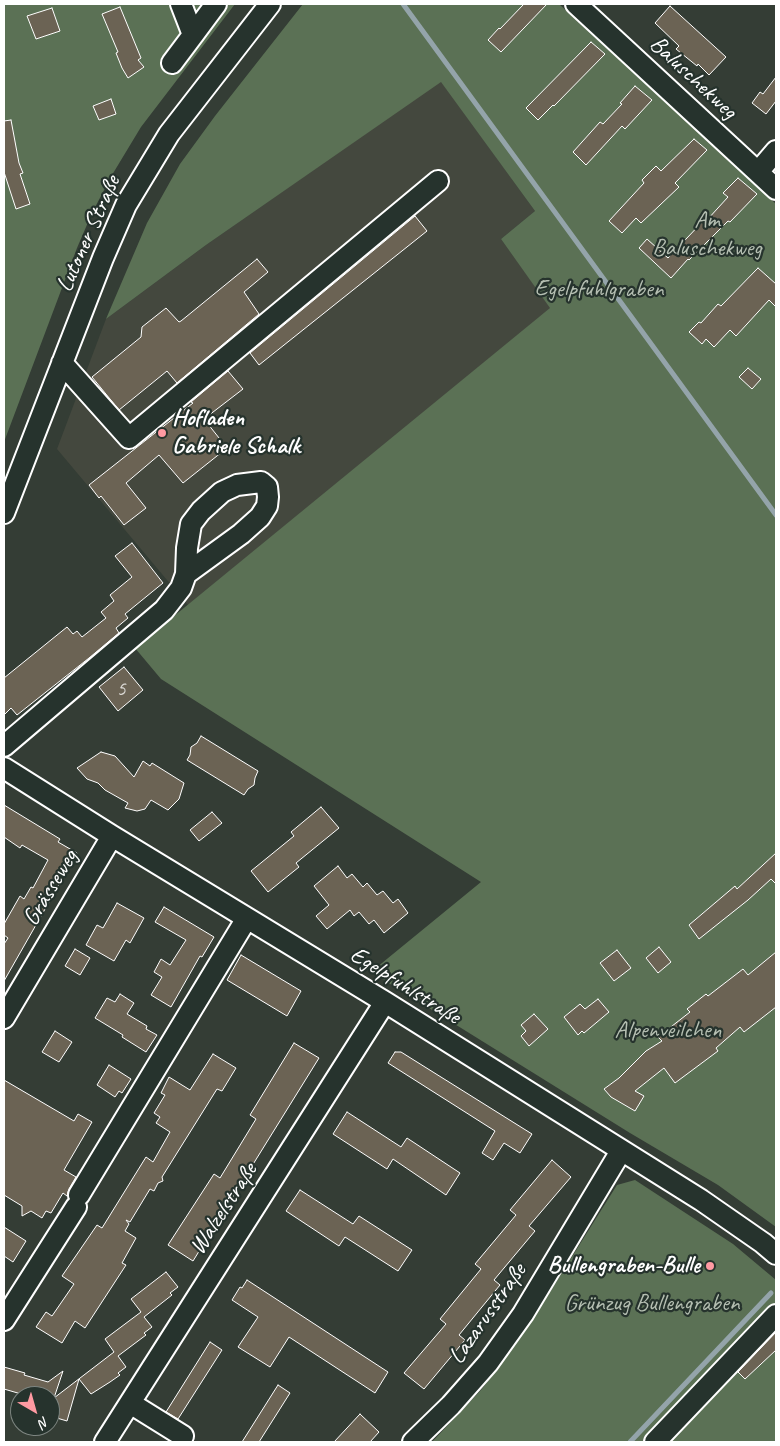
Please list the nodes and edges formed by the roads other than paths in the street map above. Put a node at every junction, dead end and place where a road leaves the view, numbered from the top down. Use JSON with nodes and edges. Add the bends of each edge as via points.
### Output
{"nodes":[{"id":1,"x":181,"y":4,"type":"edge"},
{"id":2,"x":216,"y":4,"type":"edge"},
{"id":3,"x":270,"y":4,"type":"edge"},
{"id":4,"x":576,"y":4,"type":"edge"},
{"id":5,"x":193,"y":34,"type":"junction"},
{"id":6,"x":172,"y":63,"type":"dead end"},
{"id":7,"x":776,"y":151,"type":"edge"},
{"id":8,"x":758,"y":172,"type":"junction"},
{"id":9,"x":438,"y":181,"type":"dead end"},
{"id":10,"x":776,"y":189,"type":"edge"},
{"id":11,"x":62,"y":362,"type":"junction"},
{"id":12,"x":4,"y":513,"type":"edge"},
{"id":13,"x":186,"y":574,"type":"junction"},
{"id":14,"x":4,"y":746,"type":"edge"},
{"id":15,"x":4,"y":768,"type":"edge"},
{"id":16,"x":112,"y":836,"type":"junction"},
{"id":17,"x":247,"y":918,"type":"junction"},
{"id":18,"x":386,"y":1002,"type":"junction"},
{"id":19,"x":4,"y":1018,"type":"edge"},
{"id":20,"x":621,"y":1152,"type":"junction"},
{"id":21,"x":776,"y":1254,"type":"edge"},
{"id":22,"x":776,"y":1315,"type":"edge"},
{"id":23,"x":4,"y":1320,"type":"edge"},
{"id":24,"x":130,"y":1403,"type":"junction"},
{"id":25,"x":183,"y":1436,"type":"dead end"},
{"id":26,"x":661,"y":1440,"type":"edge"},
{"id":27,"x":105,"y":1442,"type":"edge"},
{"id":28,"x":413,"y":1442,"type":"edge"}],
"edges":[{"from":1,"to":5,"type":"street"},
{"from":2,"to":5,"type":"street"},
{"from":3,"to":11,"type":"street","name":"Lutoner Straße","via":[[169,134],[142,177],[114,230]]},
{"from":4,"to":8,"type":"street","name":"Baluschekweg"},
{"from":5,"to":6,"type":"street"},
{"from":7,"to":8,"type":"street"},
{"from":8,"to":10,"type":"street","name":"Baluschekweg"},
{"from":9,"to":11,"type":"street","via":[[128,438]]},
{"from":11,"to":12,"type":"street","name":"Lutoner Straße"},
{"from":13,"to":13,"type":"street","via":[[191,524],[201,511],[222,492],[236,485],[262,482],[267,487],[268,497],[260,517]]},
{"from":13,"to":14,"type":"street","via":[[181,588],[164,610]]},
{"from":15,"to":16,"type":"street","name":"Egelpfuhlstraße"},
{"from":16,"to":17,"type":"street","name":"Egelpfuhlstraße"},
{"from":16,"to":19,"type":"street","name":"Grässeweg"},
{"from":17,"to":18,"type":"street","name":"Egelpfuhlstraße"},
{"from":17,"to":23,"type":"street"},
{"from":18,"to":20,"type":"street","name":"Egelpfuhlstraße"},
{"from":18,"to":24,"type":"street","name":"Walzelstraße"},
{"from":20,"to":21,"type":"street","name":"Egelpfuhlstraße","via":[[701,1200]]},
{"from":20,"to":28,"type":"street","name":"Lazarusstraße","via":[[528,1306],[488,1363]]},
{"from":22,"to":26,"type":"street"},
{"from":24,"to":25,"type":"street"},
{"from":24,"to":27,"type":"street","name":"Walzelstraße"}]}
